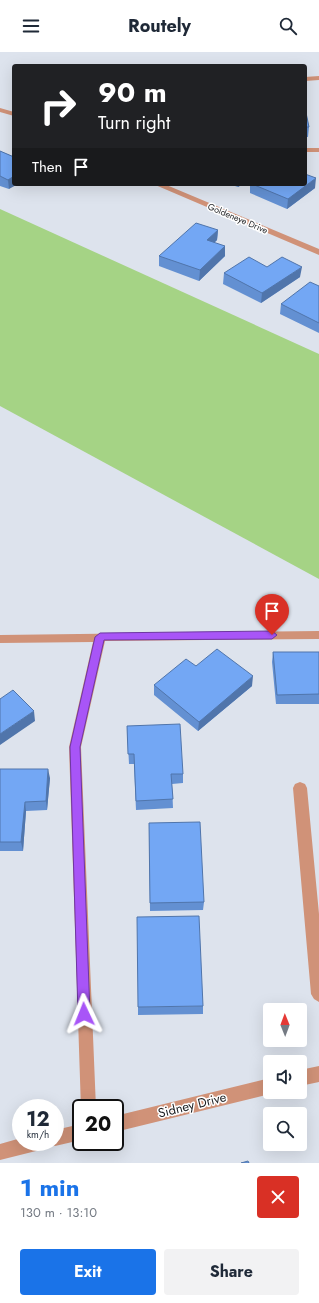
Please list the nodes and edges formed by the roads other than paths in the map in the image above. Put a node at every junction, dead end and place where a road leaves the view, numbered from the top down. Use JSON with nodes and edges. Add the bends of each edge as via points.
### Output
{"nodes":[{"id":1,"x":319,"y":78,"type":"edge"},
{"id":2,"x":307,"y":79,"type":"edge"},
{"id":3,"x":0,"y":110,"type":"edge"},
{"id":4,"x":12,"y":113,"type":"edge"},
{"id":5,"x":307,"y":150,"type":"edge"},
{"id":6,"x":319,"y":150,"type":"edge"},
{"id":7,"x":162,"y":186,"type":"edge"},
{"id":8,"x":318,"y":250,"type":"edge"},
{"id":9,"x":319,"y":635,"type":"edge"},
{"id":10,"x":100,"y":637,"type":"junction"},
{"id":11,"x":0,"y":639,"type":"edge"},
{"id":12,"x":300,"y":788,"type":"dead end"},
{"id":13,"x":319,"y":994,"type":"edge"},
{"id":14,"x":319,"y":1074,"type":"edge"},
{"id":15,"x":307,"y":1077,"type":"edge"},
{"id":16,"x":263,"y":1088,"type":"edge"},
{"id":17,"x":88,"y":1099,"type":"edge"},
{"id":18,"x":124,"y":1122,"type":"edge"},
{"id":19,"x":12,"y":1149,"type":"edge"},
{"id":20,"x":0,"y":1152,"type":"edge"}],
"edges":[{"from":1,"to":2,"type":"street"},
{"from":3,"to":4,"type":"street"},
{"from":5,"to":6,"type":"lane"},
{"from":7,"to":8,"type":"street","name":"Goldeneye Drive"},
{"from":9,"to":10,"type":"lane"},
{"from":10,"to":11,"type":"lane"},
{"from":10,"to":17,"type":"lane","via":[[75,747]]},
{"from":12,"to":13,"type":"street"},
{"from":14,"to":15,"type":"street"},
{"from":16,"to":18,"type":"street","name":"Sidney Drive"},
{"from":19,"to":20,"type":"street"}]}
